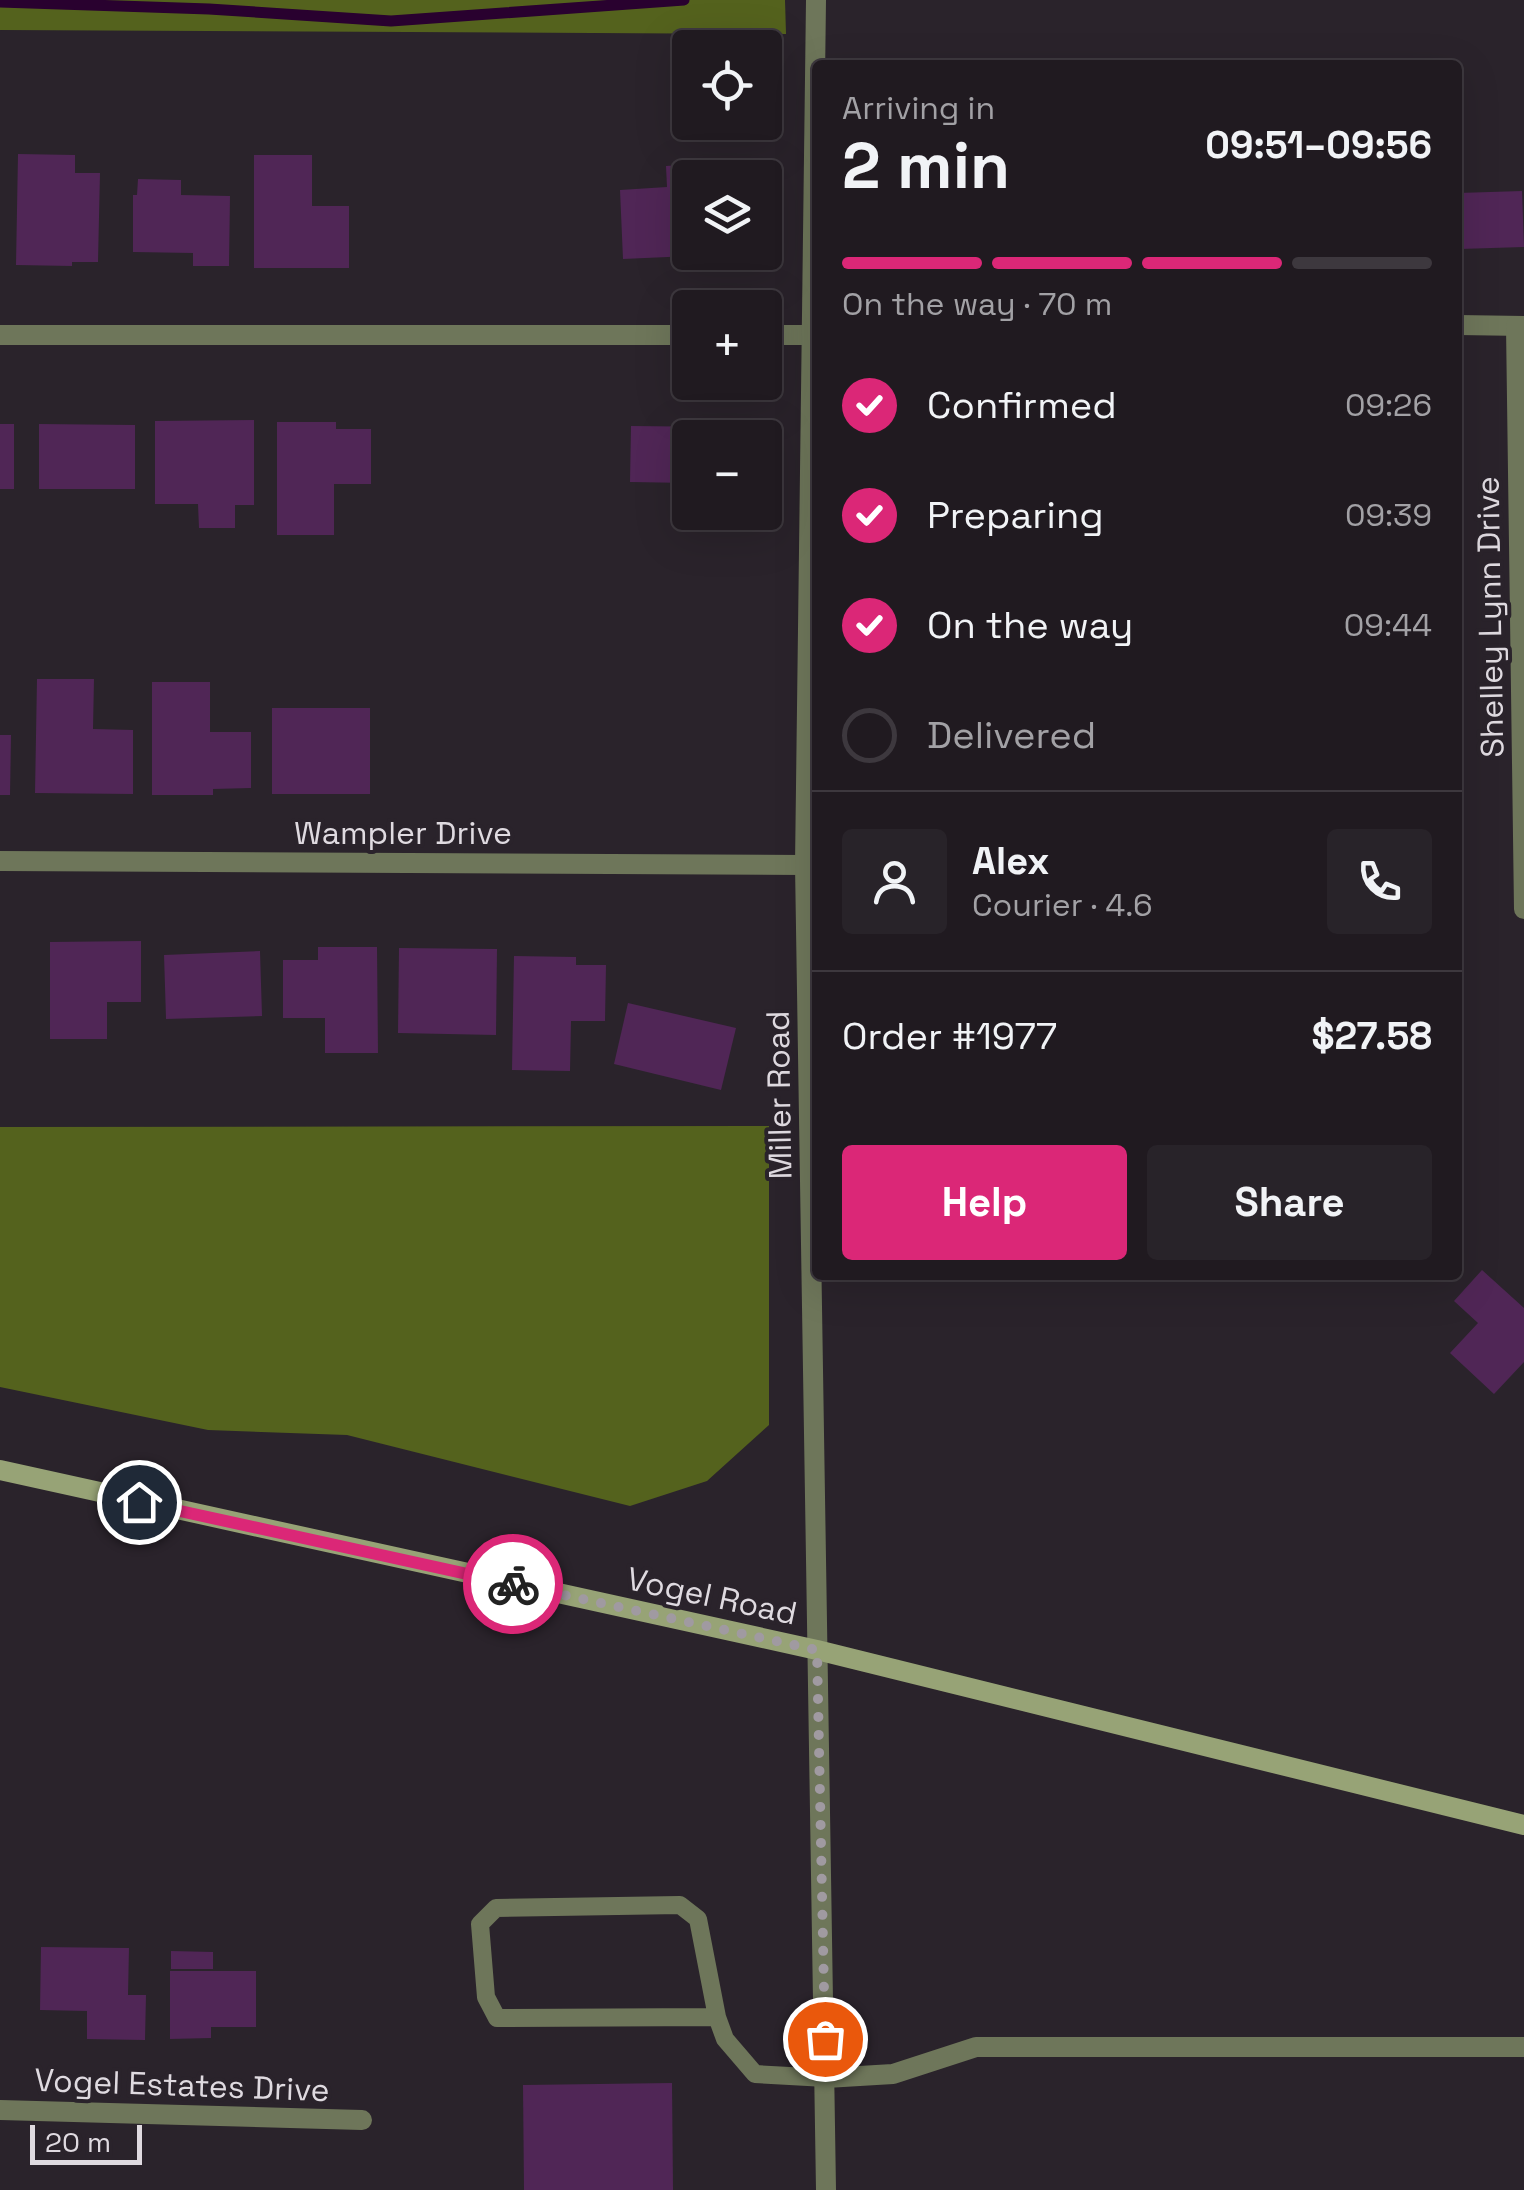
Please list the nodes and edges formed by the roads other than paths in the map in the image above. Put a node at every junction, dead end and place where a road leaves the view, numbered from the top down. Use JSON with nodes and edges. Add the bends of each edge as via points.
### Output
{"nodes":[{"id":1,"x":816,"y":0,"type":"edge"},
{"id":2,"x":816,"y":60,"type":"edge"},
{"id":3,"x":1462,"y":324,"type":"edge"},
{"id":4,"x":1520,"y":326,"type":"edge"},
{"id":5,"x":0,"y":334,"type":"edge"},
{"id":6,"x":672,"y":335,"type":"edge"},
{"id":7,"x":782,"y":335,"type":"edge"},
{"id":8,"x":812,"y":336,"type":"joint"},
{"id":9,"x":1523,"y":840,"type":"edge"},
{"id":10,"x":0,"y":861,"type":"edge"},
{"id":11,"x":805,"y":865,"type":"junction"},
{"id":12,"x":1524,"y":909,"type":"edge"},
{"id":13,"x":812,"y":934,"type":"edge"},
{"id":14,"x":814,"y":1280,"type":"edge"},
{"id":15,"x":0,"y":1470,"type":"edge"},
{"id":16,"x":817,"y":1650,"type":"junction"},
{"id":17,"x":1524,"y":1825,"type":"edge"},
{"id":18,"x":717,"y":2016,"type":"junction"},
{"id":19,"x":1524,"y":2047,"type":"edge"},
{"id":20,"x":826,"y":2078,"type":"junction"},
{"id":21,"x":0,"y":2110,"type":"edge"},
{"id":22,"x":362,"y":2120,"type":"dead end"},
{"id":23,"x":826,"y":2190,"type":"edge"}],
"edges":[{"from":1,"to":2,"type":"street","name":"Miller Road"},
{"from":3,"to":4,"type":"street"},
{"from":4,"to":9,"type":"street","name":"Shelley Lynn Drive"},
{"from":5,"to":6,"type":"street"},
{"from":7,"to":8,"type":"street"},
{"from":8,"to":11,"type":"street","name":"Miller Road"},
{"from":9,"to":12,"type":"street","name":"Shelley Lynn Drive"},
{"from":10,"to":11,"type":"street","name":"Wampler Drive"},
{"from":11,"to":13,"type":"street","name":"Miller Road"},
{"from":14,"to":16,"type":"street","name":"Miller Road"},
{"from":15,"to":16,"type":"main road","name":"Vogel Road"},
{"from":16,"to":17,"type":"main road","name":"Vogel Road"},
{"from":16,"to":20,"type":"street","name":"Miller Road"},
{"from":18,"to":18,"type":"lane","via":[[698,1919],[680,1906],[496,1908],[480,1924],[486,1997],[497,2018]]},
{"from":18,"to":20,"type":"lane","via":[[725,2040],[755,2074]]},
{"from":19,"to":20,"type":"street","via":[[976,2047],[893,2074]]},
{"from":20,"to":23,"type":"street","name":"Miller Road"},
{"from":21,"to":22,"type":"street","name":"Vogel Estates Drive"}]}
